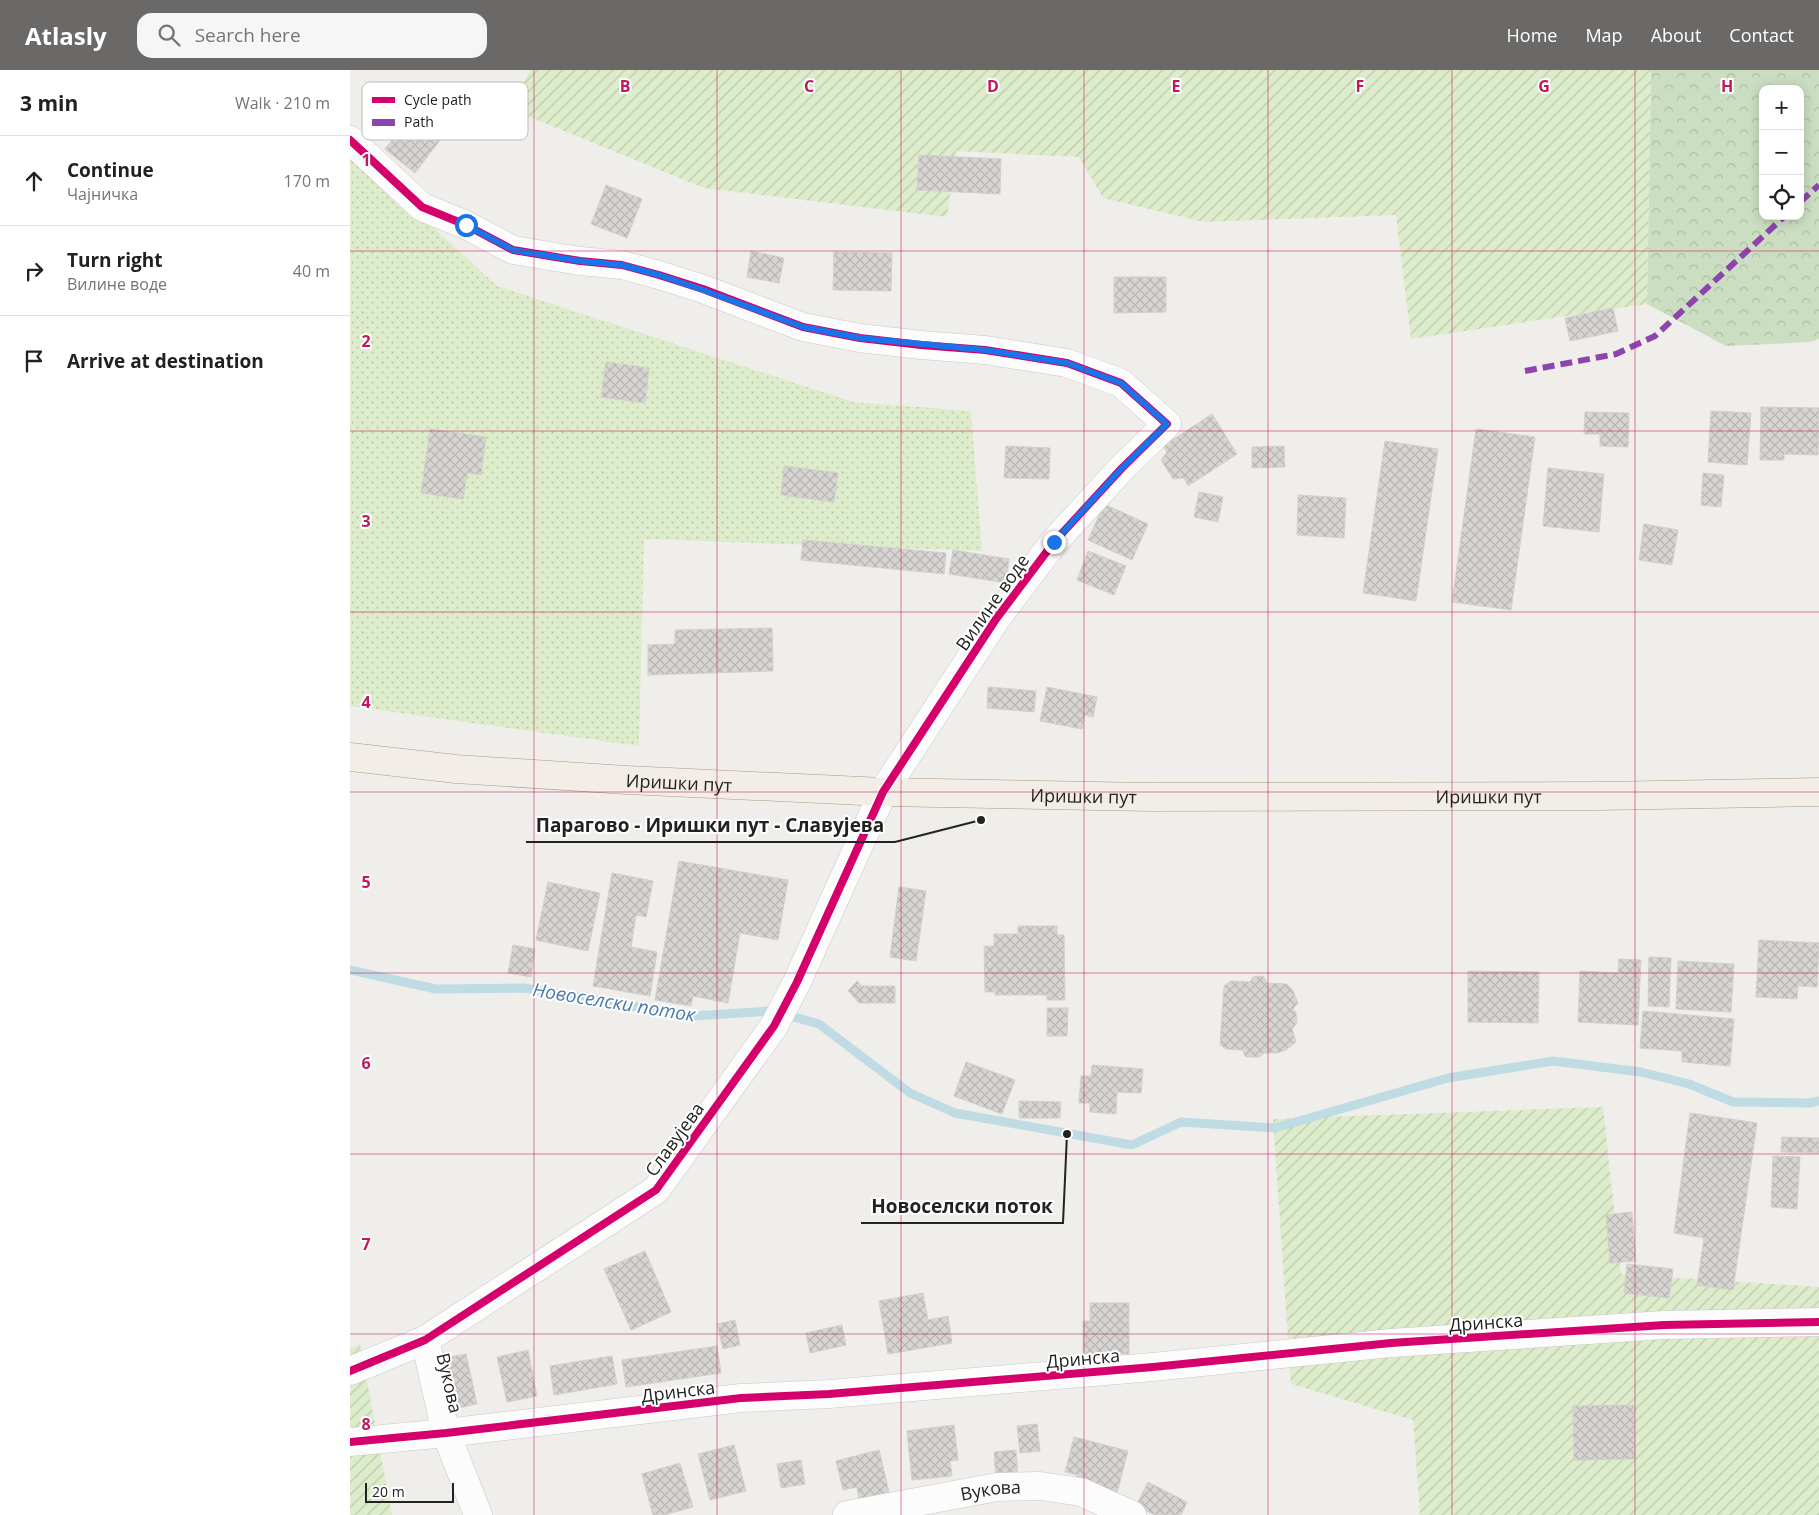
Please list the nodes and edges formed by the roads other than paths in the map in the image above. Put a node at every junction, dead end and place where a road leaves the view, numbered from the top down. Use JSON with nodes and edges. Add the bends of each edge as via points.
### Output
{"nodes":[{"id":1,"x":350,"y":140,"type":"edge"},
{"id":2,"x":350,"y":757,"type":"edge"},
{"id":3,"x":883,"y":792,"type":"junction"},
{"id":4,"x":1819,"y":792,"type":"edge"},
{"id":5,"x":1819,"y":1322,"type":"edge"},
{"id":6,"x":425,"y":1340,"type":"junction"},
{"id":7,"x":350,"y":1371,"type":"edge"},
{"id":8,"x":446,"y":1433,"type":"junction"},
{"id":9,"x":350,"y":1442,"type":"edge"},
{"id":10,"x":478,"y":1515,"type":"edge"},
{"id":11,"x":847,"y":1515,"type":"edge"},
{"id":12,"x":1132,"y":1515,"type":"edge"}],
"edges":[{"from":1,"to":3,"type":"street","name":"Вилине воде","via":[[422,207],[466,225],[513,250],[622,265],[703,290],[803,327],[860,338],[985,350],[1067,363],[1121,383],[1167,424],[1054,542],[996,619]]},
{"from":2,"to":3,"type":"main road","name":"Иришки пут","via":[[456,769]]},
{"from":3,"to":4,"type":"main road","name":"Иришки пут","via":[[1150,797]]},
{"from":3,"to":6,"type":"street","name":"Славујева","via":[[774,1026],[656,1190]]},
{"from":5,"to":8,"type":"street","name":"Дринска","via":[[1664,1325],[1391,1343],[1153,1367],[741,1398]]},
{"from":6,"to":7,"type":"street","name":"Славујева"},
{"from":6,"to":8,"type":"street","name":"Вукова"},
{"from":8,"to":9,"type":"street","name":"Дринска"},
{"from":8,"to":10,"type":"street","name":"Вукова"},
{"from":11,"to":12,"type":"street","name":"Вукова","via":[[997,1487],[1040,1486],[1081,1492]]}]}
